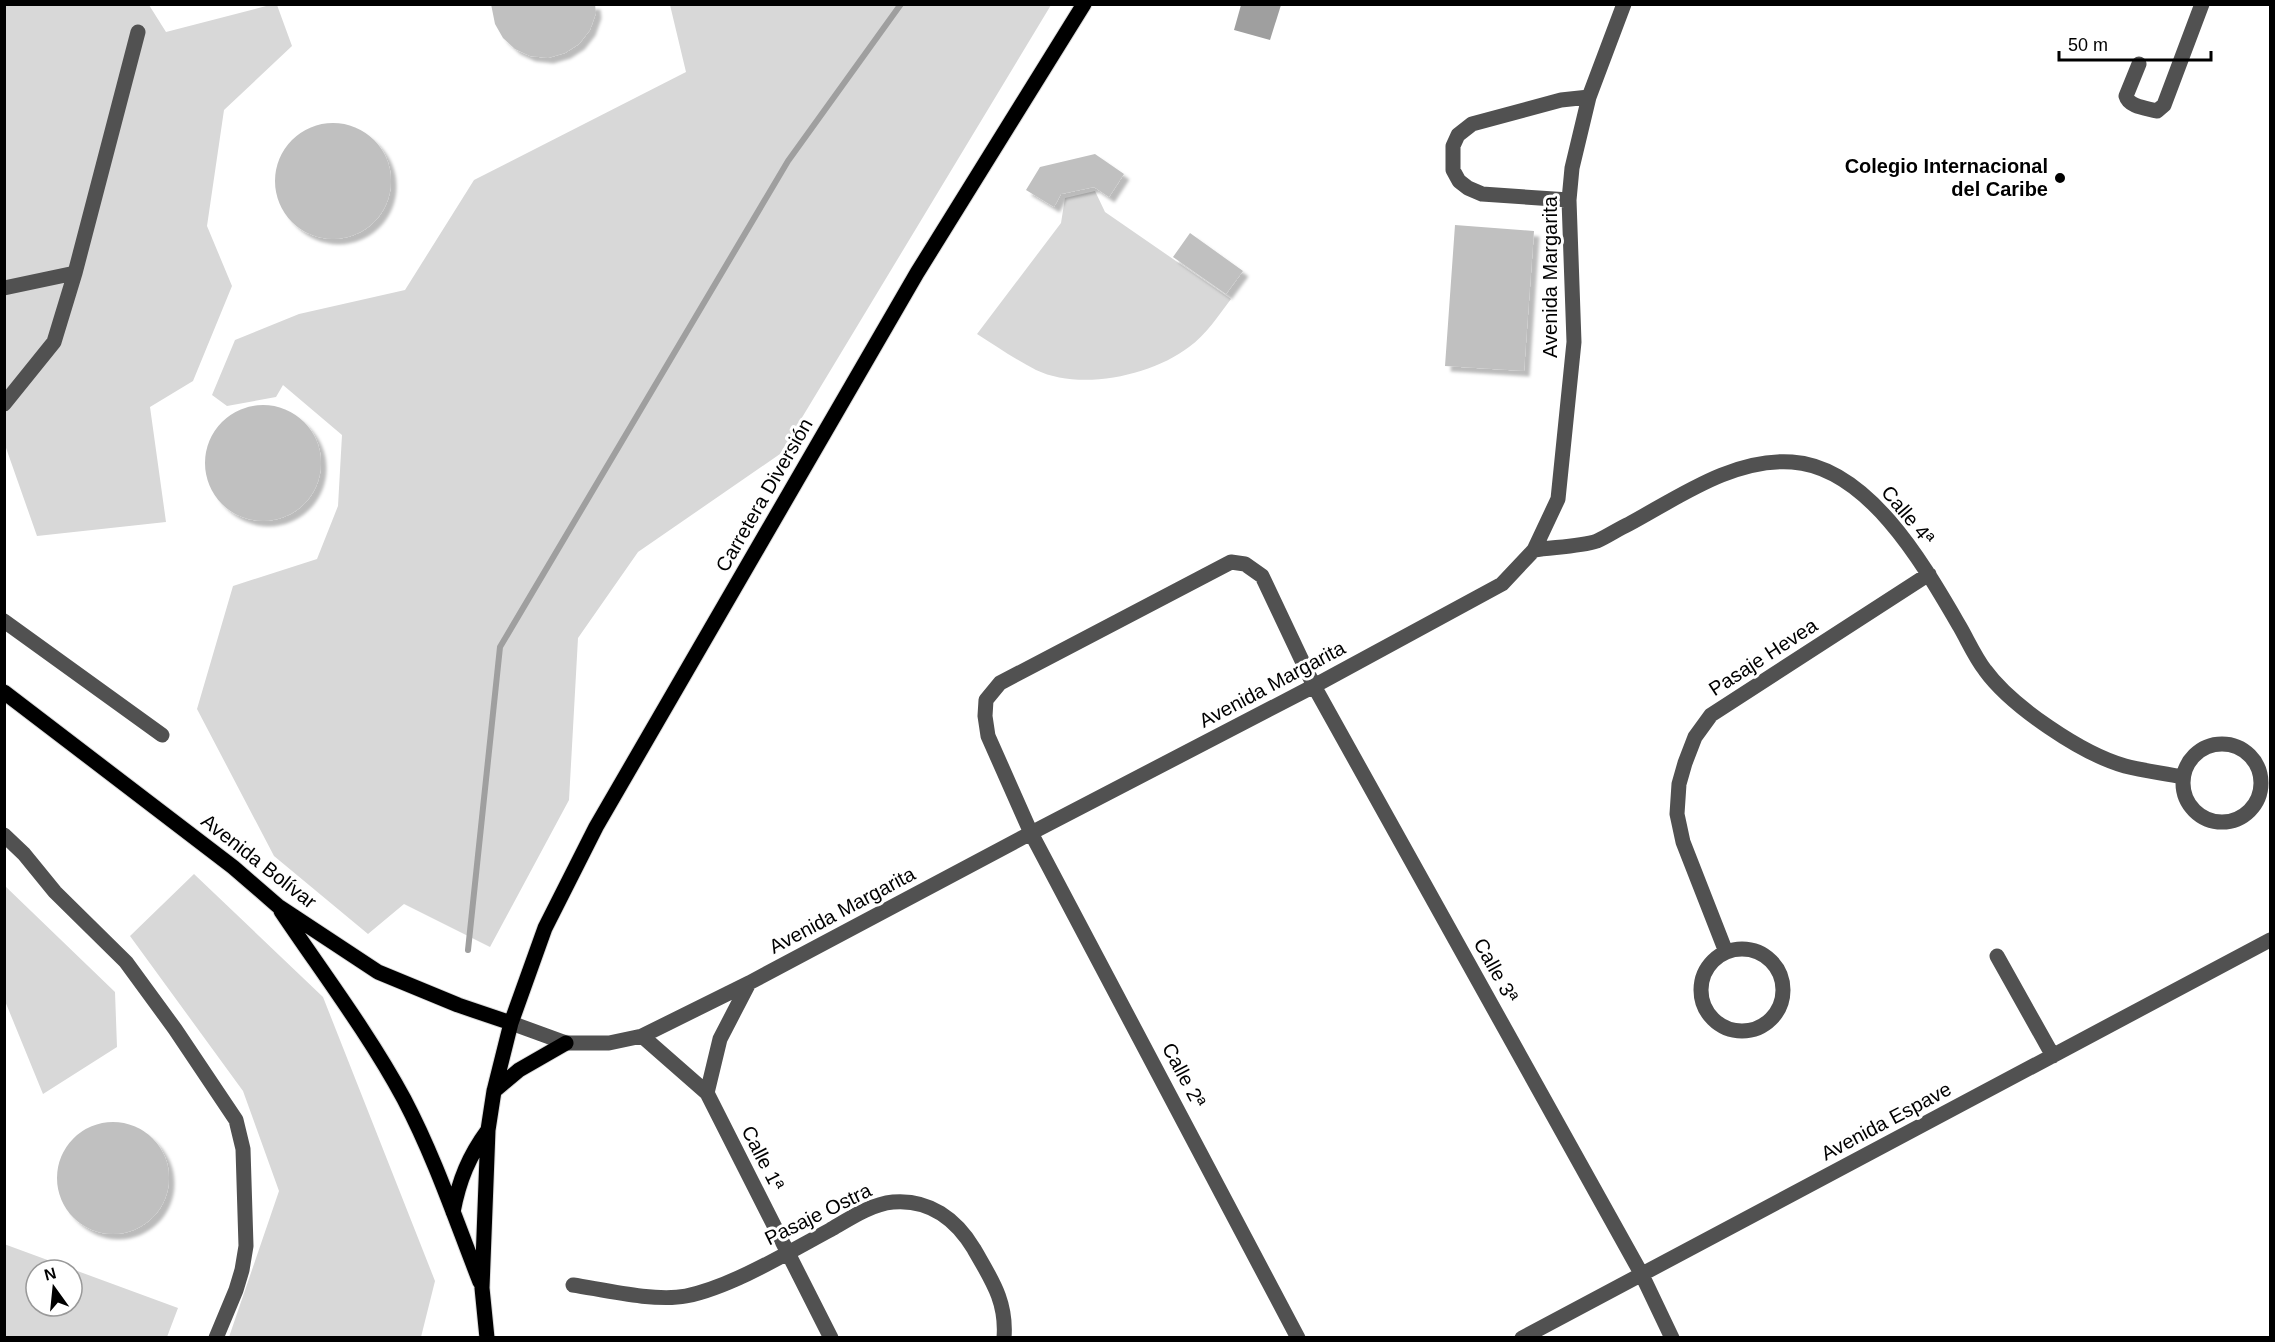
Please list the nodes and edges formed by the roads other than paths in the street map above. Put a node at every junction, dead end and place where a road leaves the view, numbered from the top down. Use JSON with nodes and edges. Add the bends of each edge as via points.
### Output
{"nodes":[{"id":1,"x":1084,"y":4,"type":"edge"},
{"id":2,"x":1624,"y":4,"type":"edge"},
{"id":3,"x":2202,"y":4,"type":"edge"},
{"id":4,"x":138,"y":32,"type":"dead end"},
{"id":5,"x":2139,"y":64,"type":"dead end"},
{"id":6,"x":1589,"y":97,"type":"junction"},
{"id":7,"x":1569,"y":201,"type":"junction"},
{"id":8,"x":75,"y":273,"type":"junction"},
{"id":9,"x":4,"y":288,"type":"edge"},
{"id":10,"x":4,"y":404,"type":"edge"},
{"id":11,"x":1534,"y":550,"type":"junction"},
{"id":12,"x":1929,"y":574,"type":"junction"},
{"id":13,"x":4,"y":621,"type":"edge"},
{"id":14,"x":1314,"y":686,"type":"junction"},
{"id":15,"x":4,"y":692,"type":"edge"},
{"id":16,"x":162,"y":735,"type":"dead end"},
{"id":17,"x":2183,"y":777,"type":"junction"},
{"id":18,"x":1032,"y":832,"type":"junction"},
{"id":19,"x":4,"y":835,"type":"edge"},
{"id":20,"x":278,"y":906,"type":"junction"},
{"id":21,"x":2271,"y":940,"type":"edge"},
{"id":22,"x":1726,"y":952,"type":"junction"},
{"id":23,"x":1997,"y":956,"type":"dead end"},
{"id":24,"x":749,"y":983,"type":"junction"},
{"id":25,"x":511,"y":1023,"type":"junction"},
{"id":26,"x":642,"y":1036,"type":"junction"},
{"id":27,"x":566,"y":1043,"type":"junction"},
{"id":28,"x":2053,"y":1056,"type":"junction"},
{"id":29,"x":494,"y":1091,"type":"junction"},
{"id":30,"x":707,"y":1094,"type":"junction"},
{"id":31,"x":488,"y":1130,"type":"junction"},
{"id":32,"x":453,"y":1213,"type":"junction"},
{"id":33,"x":788,"y":1253,"type":"junction"},
{"id":34,"x":1642,"y":1275,"type":"junction"},
{"id":35,"x":573,"y":1285,"type":"dead end"},
{"id":36,"x":482,"y":1288,"type":"junction"},
{"id":37,"x":216,"y":1338,"type":"edge"},
{"id":38,"x":487,"y":1338,"type":"edge"},
{"id":39,"x":831,"y":1338,"type":"edge"},
{"id":40,"x":1004,"y":1338,"type":"edge"},
{"id":41,"x":1298,"y":1338,"type":"edge"},
{"id":42,"x":1522,"y":1338,"type":"edge"},
{"id":43,"x":1672,"y":1338,"type":"edge"}],
"edges":[{"from":1,"to":25,"type":"main road","name":"Carretera Diversión","via":[[917,273],[596,827],[545,928]]},
{"from":2,"to":6,"type":"street","name":"Avenida Margarita"},
{"from":3,"to":5,"type":"street","via":[[2164,105],[2157,111],[2127,101]]},
{"from":4,"to":8,"type":"street"},
{"from":6,"to":7,"type":"street","name":"Avenida Margarita","via":[[1572,168]]},
{"from":6,"to":7,"type":"street","via":[[1561,100],[1472,124],[1458,135],[1453,146],[1453,170],[1468,188],[1482,194]]},
{"from":7,"to":11,"type":"street","name":"Avenida Margarita","via":[[1574,342],[1558,499]]},
{"from":8,"to":9,"type":"street"},
{"from":8,"to":10,"type":"street","via":[[54,342]]},
{"from":11,"to":12,"type":"street","name":"Calle 4ª","via":[[1595,541],[1723,474],[1757,464],[1793,462],[1827,471],[1858,489],[1885,516]]},
{"from":11,"to":14,"type":"street","name":"Avenida Margarita","via":[[1502,584]]},
{"from":12,"to":17,"type":"street","name":"Calle 4ª","via":[[1985,670],[2049,728],[2124,766]]},
{"from":12,"to":22,"type":"street","name":"Pasaje Hevea","via":[[1711,715],[1695,737],[1679,784],[1677,814],[1683,842]]},
{"from":13,"to":16,"type":"street"},
{"from":14,"to":18,"type":"street","name":"Avenida Margarita"},
{"from":14,"to":18,"type":"street","name":"Calle 3ª","via":[[1262,576],[1245,564],[1231,562],[1000,683],[986,700],[988,736]]},
{"from":14,"to":34,"type":"street","name":"Calle 3ª"},
{"from":15,"to":20,"type":"main road","name":"Avenida Bolívar","via":[[224,860]]},
{"from":17,"to":17,"type":"street","via":[[2187,801],[2200,814],[2217,821],[2241,817],[2258,799],[2261,787],[2255,761],[2234,746],[2220,744],[2196,754]]},
{"from":18,"to":24,"type":"street","name":"Avenida Margarita"},
{"from":18,"to":41,"type":"street","name":"Calle 2ª"},
{"from":19,"to":37,"type":"street","via":[[126,962],[236,1120],[243,1149],[246,1246],[236,1290]]},
{"from":20,"to":25,"type":"main road","name":"Avenida Bolívar","via":[[378,972]]},
{"from":20,"to":32,"type":"main road","via":[[388,1070],[424,1141]]},
{"from":21,"to":28,"type":"street","name":"Avenida Espave"},
{"from":22,"to":22,"type":"street","via":[[1706,968],[1701,980],[1703,1006],[1719,1026],[1731,1031],[1760,1028],[1771,1020],[1783,994],[1777,967],[1754,950]]},
{"from":23,"to":28,"type":"street"},
{"from":24,"to":26,"type":"street","name":"Avenida Margarita"},
{"from":24,"to":30,"type":"street","via":[[720,1039]]},
{"from":25,"to":27,"type":"street","name":"Avenida Margarita"},
{"from":25,"to":29,"type":"main road","name":"Carretera Diversión"},
{"from":26,"to":27,"type":"street","name":"Avenida Margarita","via":[[609,1043]]},
{"from":26,"to":30,"type":"street"},
{"from":27,"to":29,"type":"main road","via":[[519,1070]]},
{"from":28,"to":34,"type":"street","name":"Avenida Espave"},
{"from":29,"to":31,"type":"main road","name":"Carretera Diversión"},
{"from":30,"to":33,"type":"street","name":"Calle 1ª"},
{"from":31,"to":32,"type":"main road","via":[[463,1171]]},
{"from":31,"to":36,"type":"main road","name":"Carretera Diversión"},
{"from":32,"to":36,"type":"main road"},
{"from":33,"to":35,"type":"street","name":"Pasaje Ostra","via":[[714,1288],[684,1296],[657,1297]]},
{"from":33,"to":39,"type":"street","name":"Calle 1ª"},
{"from":33,"to":40,"type":"street","name":"Pasaje Ostra","via":[[867,1210],[891,1202],[913,1202],[935,1209],[968,1238],[995,1286],[1003,1311]]},
{"from":34,"to":42,"type":"street","name":"Avenida Espave"},
{"from":34,"to":43,"type":"street","name":"Calle 3ª"},
{"from":36,"to":38,"type":"main road"}]}
